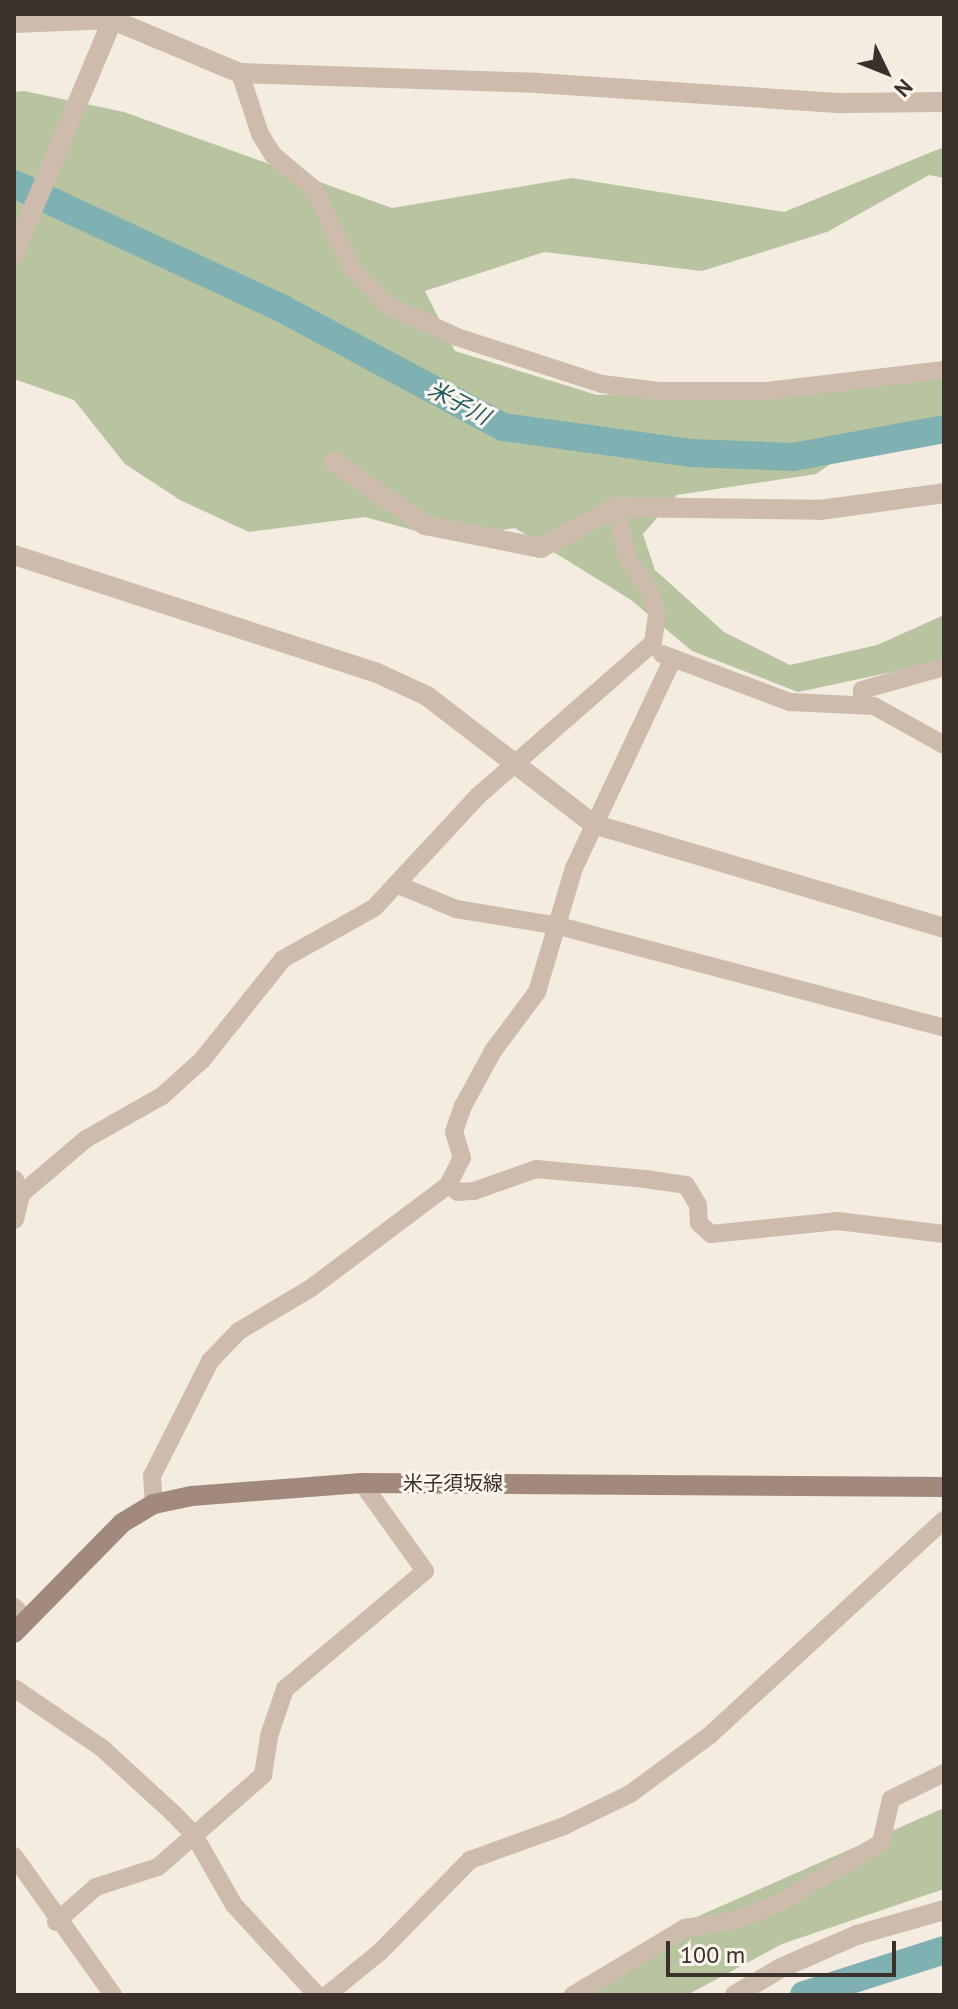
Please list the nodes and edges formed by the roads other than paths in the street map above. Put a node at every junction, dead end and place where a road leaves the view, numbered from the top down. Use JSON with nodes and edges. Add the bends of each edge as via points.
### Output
{"nodes":[{"id":1,"x":114,"y":17,"type":"edge"},
{"id":2,"x":14,"y":24,"type":"edge"},
{"id":3,"x":240,"y":73,"type":"junction"},
{"id":4,"x":944,"y":102,"type":"edge"},
{"id":5,"x":14,"y":254,"type":"edge"},
{"id":6,"x":944,"y":370,"type":"edge"},
{"id":7,"x":334,"y":462,"type":"dead end"},
{"id":8,"x":944,"y":493,"type":"edge"},
{"id":9,"x":616,"y":507,"type":"junction"},
{"id":10,"x":14,"y":555,"type":"edge"},
{"id":11,"x":653,"y":643,"type":"junction"},
{"id":12,"x":673,"y":659,"type":"junction"},
{"id":13,"x":944,"y":667,"type":"edge"},
{"id":14,"x":862,"y":705,"type":"junction"},
{"id":15,"x":944,"y":745,"type":"edge"},
{"id":16,"x":518,"y":764,"type":"junction"},
{"id":17,"x":593,"y":824,"type":"junction"},
{"id":18,"x":396,"y":884,"type":"junction"},
{"id":19,"x":559,"y":926,"type":"junction"},
{"id":20,"x":944,"y":928,"type":"edge"},
{"id":21,"x":944,"y":1028,"type":"edge"},
{"id":22,"x":448,"y":1185,"type":"junction"},
{"id":23,"x":17,"y":1187,"type":"edge"},
{"id":24,"x":14,"y":1219,"type":"edge"},
{"id":25,"x":944,"y":1234,"type":"edge"},
{"id":26,"x":362,"y":1483,"type":"junction"},
{"id":27,"x":944,"y":1487,"type":"edge"},
{"id":28,"x":154,"y":1504,"type":"junction"},
{"id":29,"x":944,"y":1520,"type":"edge"},
{"id":30,"x":18,"y":1620,"type":"edge"},
{"id":31,"x":14,"y":1688,"type":"edge"},
{"id":32,"x":944,"y":1773,"type":"edge"},
{"id":33,"x":194,"y":1835,"type":"junction"},
{"id":34,"x":14,"y":1856,"type":"edge"},
{"id":35,"x":944,"y":1910,"type":"edge"},
{"id":36,"x":56,"y":1922,"type":"junction"},
{"id":37,"x":113,"y":1995,"type":"edge"},
{"id":38,"x":317,"y":1995,"type":"edge"},
{"id":39,"x":327,"y":1995,"type":"edge"},
{"id":40,"x":573,"y":1995,"type":"edge"},
{"id":41,"x":735,"y":1995,"type":"edge"}],
"edges":[{"from":1,"to":2,"type":"street"},
{"from":1,"to":3,"type":"street"},
{"from":1,"to":5,"type":"street"},
{"from":3,"to":4,"type":"street","via":[[537,83],[841,103]]},
{"from":3,"to":6,"type":"street","via":[[260,134],[273,155],[314,189],[352,269],[388,305],[457,337],[602,384],[659,391],[767,391]]},
{"from":7,"to":9,"type":"street","via":[[425,525],[496,541],[541,548]]},
{"from":8,"to":9,"type":"street","via":[[820,510]]},
{"from":9,"to":11,"type":"street","via":[[628,560],[650,591],[657,613]]},
{"from":10,"to":16,"type":"street","via":[[375,672],[427,696]]},
{"from":11,"to":12,"type":"street"},
{"from":11,"to":16,"type":"street"},
{"from":12,"to":14,"type":"street","via":[[790,702]]},
{"from":12,"to":17,"type":"street"},
{"from":13,"to":14,"type":"street","via":[[862,690]]},
{"from":14,"to":15,"type":"street","via":[[874,706]]},
{"from":16,"to":17,"type":"street"},
{"from":16,"to":18,"type":"street","via":[[478,796]]},
{"from":17,"to":19,"type":"street","via":[[574,868]]},
{"from":17,"to":20,"type":"street"},
{"from":18,"to":19,"type":"street","via":[[456,909]]},
{"from":18,"to":23,"type":"street","via":[[374,908],[283,959],[202,1060],[162,1096]]},
{"from":19,"to":21,"type":"street"},
{"from":19,"to":22,"type":"street","via":[[537,992],[493,1051],[463,1106],[454,1132],[462,1158]]},
{"from":22,"to":25,"type":"street","via":[[458,1192],[474,1191],[536,1169],[645,1179],[686,1185],[694,1194],[699,1223],[711,1234],[838,1221]]},
{"from":22,"to":28,"type":"street","via":[[311,1288],[239,1331],[210,1361],[152,1476]]},
{"from":23,"to":24,"type":"street"},
{"from":26,"to":27,"type":"main road","name":"米子須坂線"},
{"from":26,"to":28,"type":"main road","name":"米子須坂線"},
{"from":26,"to":33,"type":"street","via":[[425,1571],[285,1689],[263,1775]]},
{"from":28,"to":30,"type":"main road","name":"米子須坂線","via":[[122,1523]]},
{"from":29,"to":39,"type":"street","via":[[710,1735],[630,1794],[564,1826],[470,1860],[380,1952]]},
{"from":31,"to":33,"type":"street","via":[[102,1748]]},
{"from":32,"to":40,"type":"street","via":[[891,1799],[881,1843],[779,1903],[733,1921],[685,1928]]},
{"from":33,"to":36,"type":"street","via":[[158,1867],[96,1887]]},
{"from":33,"to":38,"type":"street","via":[[234,1905]]},
{"from":34,"to":36,"type":"street"},
{"from":35,"to":41,"type":"street","via":[[857,1935]]},
{"from":36,"to":37,"type":"street"}]}
